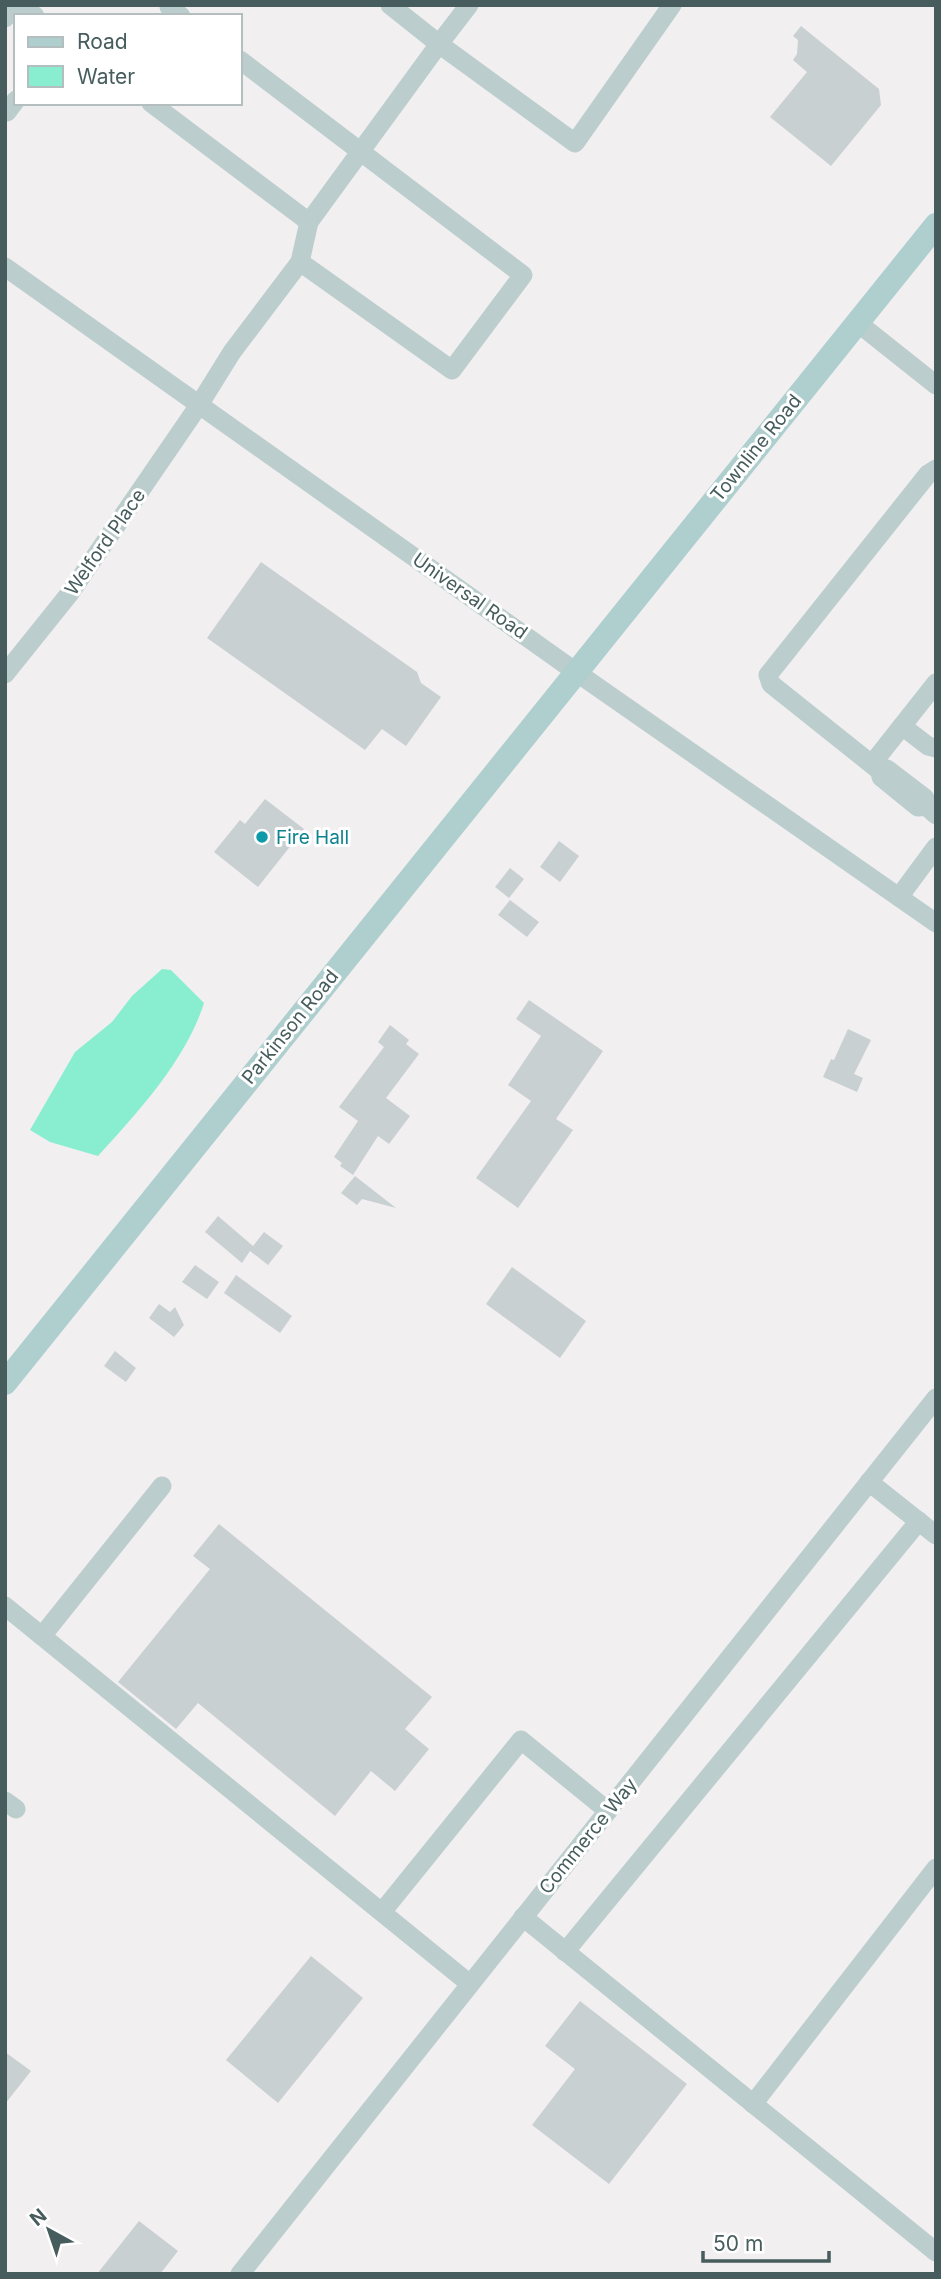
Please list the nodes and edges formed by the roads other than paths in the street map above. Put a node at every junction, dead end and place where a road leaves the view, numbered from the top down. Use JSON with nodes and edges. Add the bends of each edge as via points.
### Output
{"nodes":[{"id":1,"x":14,"y":5,"type":"edge"},
{"id":2,"x":390,"y":5,"type":"edge"},
{"id":3,"x":468,"y":5,"type":"edge"},
{"id":4,"x":672,"y":5,"type":"edge"},
{"id":5,"x":5,"y":18,"type":"edge"},
{"id":6,"x":439,"y":44,"type":"junction"},
{"id":7,"x":242,"y":61,"type":"edge"},
{"id":8,"x":154,"y":105,"type":"edge"},
{"id":9,"x":360,"y":149,"type":"junction"},
{"id":10,"x":309,"y":222,"type":"junction"},
{"id":11,"x":936,"y":225,"type":"edge"},
{"id":12,"x":300,"y":262,"type":"junction"},
{"id":13,"x":5,"y":267,"type":"edge"},
{"id":14,"x":858,"y":323,"type":"junction"},
{"id":15,"x":936,"y":385,"type":"edge"},
{"id":16,"x":199,"y":405,"type":"junction"},
{"id":17,"x":936,"y":470,"type":"edge"},
{"id":18,"x":576,"y":672,"type":"junction"},
{"id":19,"x":5,"y":674,"type":"edge"},
{"id":20,"x":936,"y":683,"type":"edge"},
{"id":21,"x":902,"y":726,"type":"junction"},
{"id":22,"x":936,"y":748,"type":"edge"},
{"id":23,"x":876,"y":767,"type":"junction"},
{"id":24,"x":931,"y":811,"type":"edge"},
{"id":25,"x":936,"y":847,"type":"edge"},
{"id":26,"x":899,"y":897,"type":"junction"},
{"id":27,"x":936,"y":923,"type":"edge"},
{"id":28,"x":5,"y":1383,"type":"edge"},
{"id":29,"x":936,"y":1398,"type":"edge"},
{"id":30,"x":869,"y":1482,"type":"junction"},
{"id":31,"x":162,"y":1486,"type":"dead end"},
{"id":32,"x":919,"y":1521,"type":"junction"},
{"id":33,"x":936,"y":1535,"type":"edge"},
{"id":34,"x":5,"y":1606,"type":"edge"},
{"id":35,"x":42,"y":1636,"type":"junction"},
{"id":36,"x":608,"y":1811,"type":"junction"},
{"id":37,"x":936,"y":1868,"type":"edge"},
{"id":38,"x":383,"y":1912,"type":"junction"},
{"id":39,"x":523,"y":1917,"type":"junction"},
{"id":40,"x":565,"y":1952,"type":"junction"},
{"id":41,"x":470,"y":1984,"type":"junction"},
{"id":42,"x":753,"y":2104,"type":"junction"},
{"id":43,"x":936,"y":2252,"type":"edge"},
{"id":44,"x":240,"y":2274,"type":"edge"}],
"edges":[{"from":1,"to":5,"type":"street"},
{"from":2,"to":6,"type":"street"},
{"from":3,"to":6,"type":"street"},
{"from":4,"to":6,"type":"street","via":[[575,143]]},
{"from":6,"to":9,"type":"street"},
{"from":7,"to":9,"type":"street"},
{"from":8,"to":10,"type":"street"},
{"from":9,"to":10,"type":"street"},
{"from":9,"to":12,"type":"street","via":[[523,275],[452,370]]},
{"from":10,"to":12,"type":"street"},
{"from":11,"to":14,"type":"main road","name":"Townline Road"},
{"from":12,"to":16,"type":"street","name":"Welford Place","via":[[232,352]]},
{"from":13,"to":16,"type":"street","name":"Universal Road"},
{"from":14,"to":15,"type":"street"},
{"from":14,"to":18,"type":"main road","name":"Townline Road"},
{"from":16,"to":18,"type":"street","name":"Universal Road"},
{"from":16,"to":19,"type":"street","name":"Welford Place","via":[[70,593]]},
{"from":17,"to":23,"type":"street","via":[[919,484],[768,675],[771,684]]},
{"from":18,"to":26,"type":"street","name":"Universal Road"},
{"from":18,"to":28,"type":"main road","name":"Parkinson Road"},
{"from":20,"to":21,"type":"street"},
{"from":21,"to":22,"type":"street"},
{"from":21,"to":23,"type":"street"},
{"from":23,"to":24,"type":"street","via":[[887,769],[925,798]]},
{"from":25,"to":26,"type":"street"},
{"from":26,"to":27,"type":"street","name":"Universal Road"},
{"from":29,"to":30,"type":"street","name":"Commerce Way"},
{"from":30,"to":32,"type":"street"},
{"from":30,"to":36,"type":"street","name":"Commerce Way"},
{"from":31,"to":35,"type":"street"},
{"from":32,"to":33,"type":"street"},
{"from":32,"to":40,"type":"street"},
{"from":34,"to":35,"type":"street"},
{"from":35,"to":38,"type":"street"},
{"from":36,"to":38,"type":"street","via":[[521,1740]]},
{"from":36,"to":39,"type":"street","name":"Commerce Way"},
{"from":37,"to":42,"type":"street"},
{"from":38,"to":41,"type":"street"},
{"from":39,"to":40,"type":"street"},
{"from":39,"to":41,"type":"street","name":"Commerce Way"},
{"from":40,"to":42,"type":"street"},
{"from":41,"to":44,"type":"street","name":"Commerce Way"},
{"from":42,"to":43,"type":"street"}]}
